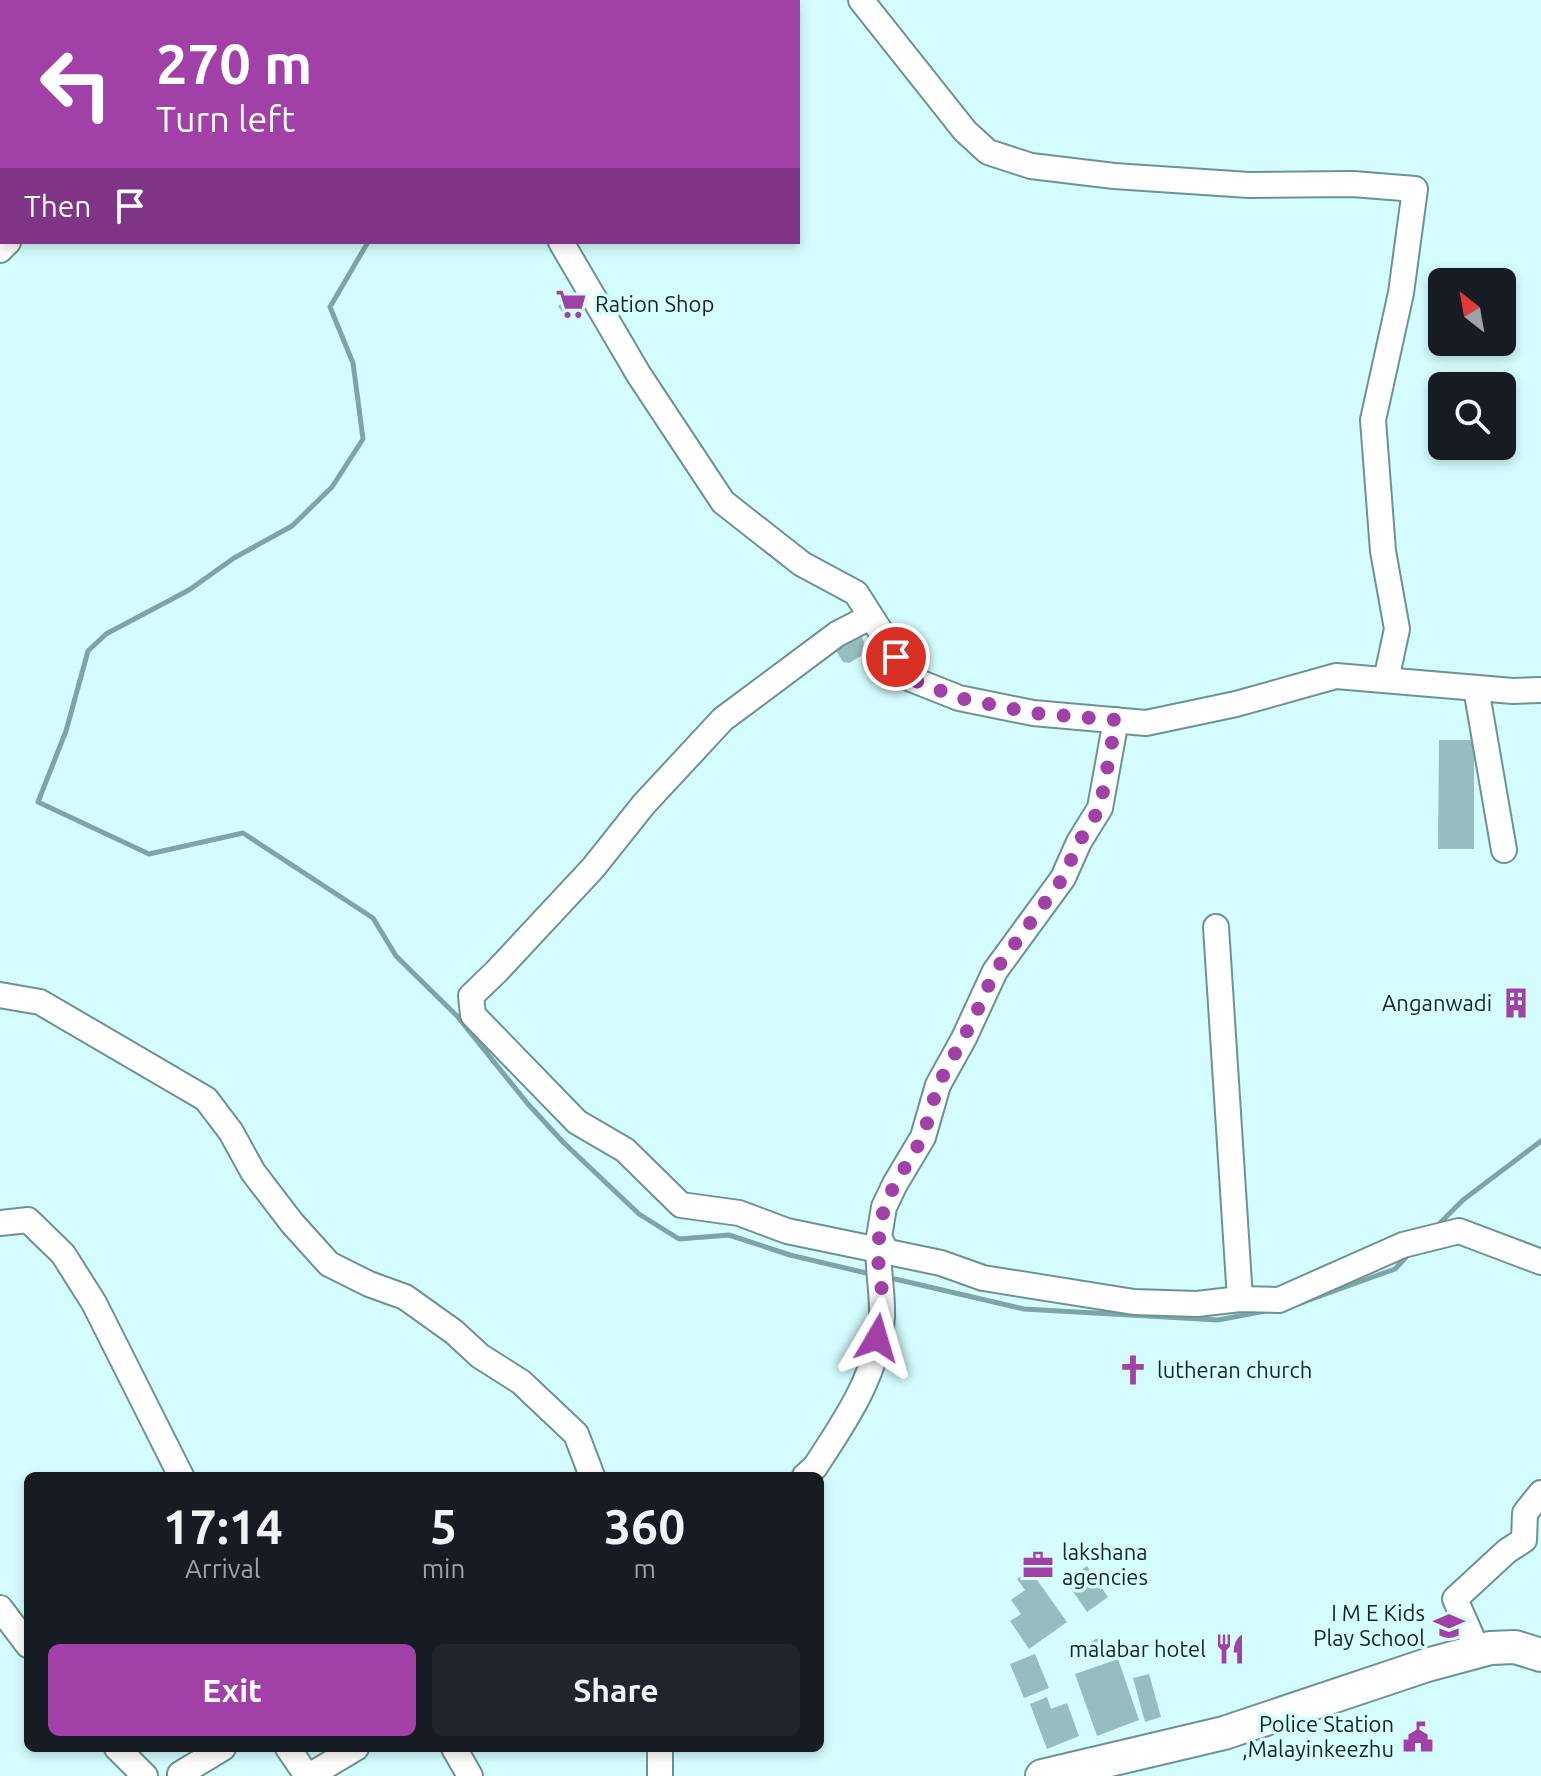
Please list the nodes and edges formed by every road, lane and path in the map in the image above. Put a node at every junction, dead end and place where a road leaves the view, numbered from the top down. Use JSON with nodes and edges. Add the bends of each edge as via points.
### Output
{"nodes":[{"id":1,"x":861,"y":0,"type":"edge"},
{"id":2,"x":562,"y":244,"type":"edge"},
{"id":3,"x":870,"y":617,"type":"junction"},
{"id":4,"x":1386,"y":680,"type":"junction"},
{"id":5,"x":1476,"y":688,"type":"junction"},
{"id":6,"x":1541,"y":690,"type":"edge"},
{"id":7,"x":1116,"y":720,"type":"junction"},
{"id":8,"x":1504,"y":850,"type":"dead end"},
{"id":9,"x":1216,"y":927,"type":"dead end"},
{"id":10,"x":0,"y":995,"type":"edge"},
{"id":11,"x":0,"y":1223,"type":"edge"},
{"id":12,"x":881,"y":1247,"type":"junction"},
{"id":13,"x":1541,"y":1262,"type":"edge"},
{"id":14,"x":1240,"y":1299,"type":"junction"},
{"id":15,"x":179,"y":1472,"type":"edge"},
{"id":16,"x":590,"y":1472,"type":"edge"},
{"id":17,"x":809,"y":1472,"type":"edge"},
{"id":18,"x":1541,"y":1493,"type":"edge"},
{"id":19,"x":0,"y":1608,"type":"edge"},
{"id":20,"x":24,"y":1640,"type":"edge"},
{"id":21,"x":1478,"y":1651,"type":"junction"},
{"id":22,"x":1541,"y":1655,"type":"edge"},
{"id":23,"x":121,"y":1752,"type":"edge"},
{"id":24,"x":216,"y":1752,"type":"edge"},
{"id":25,"x":291,"y":1752,"type":"edge"},
{"id":26,"x":349,"y":1752,"type":"edge"},
{"id":27,"x":456,"y":1752,"type":"edge"},
{"id":28,"x":660,"y":1752,"type":"edge"},
{"id":29,"x":180,"y":1774,"type":"edge"},
{"id":30,"x":145,"y":1776,"type":"edge"},
{"id":31,"x":308,"y":1776,"type":"edge"},
{"id":32,"x":470,"y":1776,"type":"edge"},
{"id":33,"x":660,"y":1776,"type":"edge"},
{"id":34,"x":1042,"y":1776,"type":"edge"}],
"edges":[{"from":1,"to":4,"type":"street","via":[[965,131],[988,152],[1031,166],[1129,177],[1415,189],[1401,293],[1373,420],[1383,551],[1397,629]]},
{"from":2,"to":3,"type":"street","via":[[639,375],[723,502],[802,564],[856,593]]},
{"from":3,"to":7,"type":"street","via":[[911,679],[959,698],[1033,713]]},
{"from":3,"to":12,"type":"street","via":[[837,634],[723,719],[593,868],[471,996],[473,1015],[577,1122],[625,1150],[681,1205],[739,1213],[787,1231]]},
{"from":4,"to":5,"type":"street"},
{"from":4,"to":7,"type":"street","via":[[1336,676],[1146,723]]},
{"from":5,"to":6,"type":"street"},
{"from":5,"to":8,"type":"street"},
{"from":7,"to":12,"type":"street","via":[[1100,808],[1063,878],[995,971],[938,1085],[923,1137],[884,1207]]},
{"from":9,"to":14,"type":"street"},
{"from":10,"to":16,"type":"street","via":[[40,1002],[206,1099],[253,1172],[329,1264],[405,1297],[521,1382],[576,1434]]},
{"from":11,"to":15,"type":"street","via":[[28,1220],[63,1254],[94,1303]]},
{"from":12,"to":14,"type":"street","via":[[983,1278],[1134,1302]]},
{"from":12,"to":17,"type":"street","via":[[881,1321],[873,1355],[859,1398]]},
{"from":13,"to":14,"type":"street","via":[[1459,1231],[1403,1245],[1279,1300]]},
{"from":18,"to":21,"type":"street","via":[[1525,1513],[1524,1540],[1455,1599]]},
{"from":19,"to":20,"type":"street"},
{"from":21,"to":22,"type":"main road","via":[[1515,1647]]},
{"from":21,"to":34,"type":"main road","via":[[1224,1733]]},
{"from":23,"to":30,"type":"street"},
{"from":24,"to":29,"type":"street"},
{"from":25,"to":31,"type":"street"},
{"from":26,"to":31,"type":"street"},
{"from":27,"to":32,"type":"street"},
{"from":28,"to":33,"type":"street"}]}
